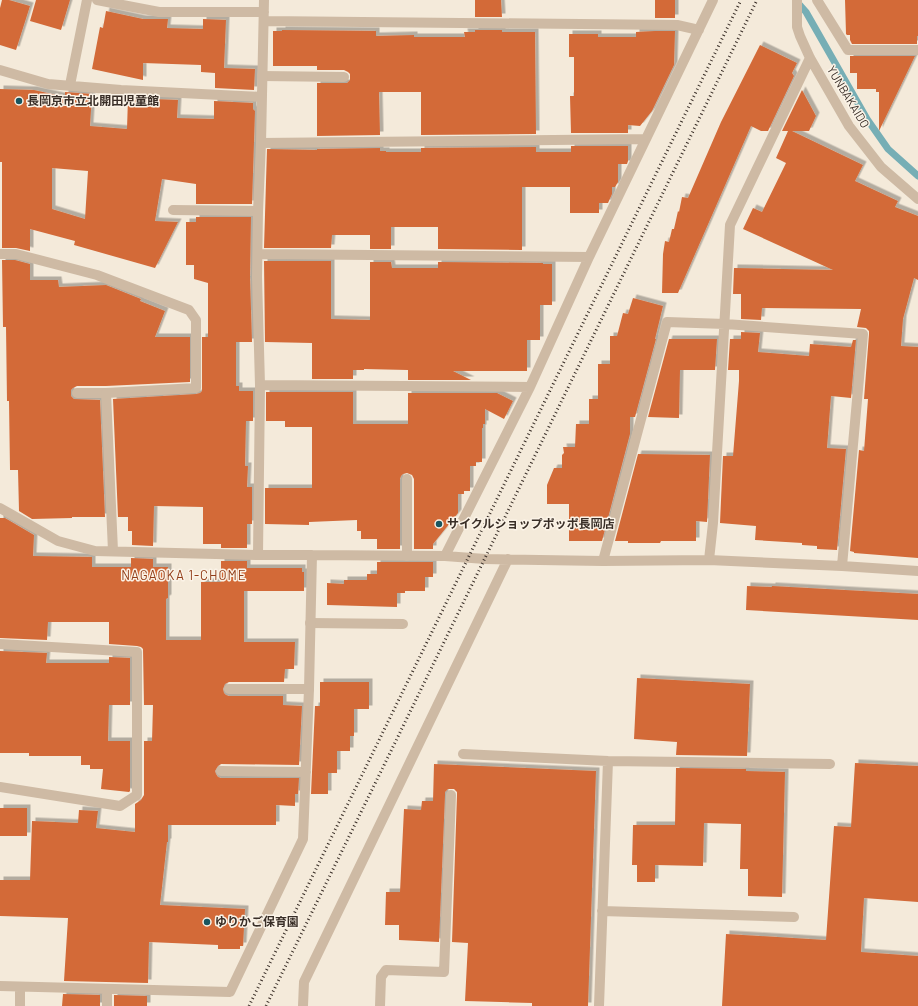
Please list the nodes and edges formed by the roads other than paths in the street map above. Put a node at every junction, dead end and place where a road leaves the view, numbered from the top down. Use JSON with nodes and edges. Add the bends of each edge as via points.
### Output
{"nodes":[{"id":1,"x":87,"y":0,"type":"edge"},
{"id":2,"x":97,"y":0,"type":"edge"},
{"id":3,"x":264,"y":0,"type":"edge"},
{"id":4,"x":713,"y":0,"type":"edge"},
{"id":5,"x":797,"y":0,"type":"edge"},
{"id":6,"x":817,"y":0,"type":"edge"},
{"id":7,"x":264,"y":16,"type":"junction"},
{"id":8,"x":699,"y":30,"type":"junction"},
{"id":9,"x":918,"y":50,"type":"edge"},
{"id":10,"x":810,"y":58,"type":"junction"},
{"id":11,"x":0,"y":70,"type":"edge"},
{"id":12,"x":262,"y":76,"type":"junction"},
{"id":13,"x":344,"y":77,"type":"dead end"},
{"id":14,"x":70,"y":86,"type":"junction"},
{"id":15,"x":262,"y":97,"type":"junction"},
{"id":16,"x":645,"y":139,"type":"junction"},
{"id":17,"x":262,"y":143,"type":"junction"},
{"id":18,"x":918,"y":198,"type":"edge"},
{"id":19,"x":173,"y":210,"type":"dead end"},
{"id":20,"x":258,"y":211,"type":"junction"},
{"id":21,"x":0,"y":254,"type":"edge"},
{"id":22,"x":258,"y":254,"type":"junction"},
{"id":23,"x":589,"y":257,"type":"junction"},
{"id":24,"x":725,"y":324,"type":"junction"},
{"id":25,"x":260,"y":385,"type":"junction"},
{"id":26,"x":530,"y":387,"type":"junction"},
{"id":27,"x":77,"y":393,"type":"dead end"},
{"id":28,"x":106,"y":393,"type":"junction"},
{"id":29,"x":407,"y":479,"type":"dead end"},
{"id":30,"x":0,"y":508,"type":"edge"},
{"id":31,"x":113,"y":552,"type":"junction"},
{"id":32,"x":258,"y":555,"type":"junction"},
{"id":33,"x":312,"y":555,"type":"junction"},
{"id":34,"x":407,"y":556,"type":"junction"},
{"id":35,"x":445,"y":556,"type":"junction"},
{"id":36,"x":508,"y":559,"type":"junction"},
{"id":37,"x":709,"y":560,"type":"junction"},
{"id":38,"x":603,"y":561,"type":"junction"},
{"id":39,"x":842,"y":566,"type":"junction"},
{"id":40,"x":918,"y":571,"type":"edge"},
{"id":41,"x":310,"y":623,"type":"junction"},
{"id":42,"x":403,"y":624,"type":"dead end"},
{"id":43,"x":0,"y":644,"type":"edge"},
{"id":44,"x":229,"y":689,"type":"dead end"},
{"id":45,"x":309,"y":689,"type":"junction"},
{"id":46,"x":463,"y":754,"type":"dead end"},
{"id":47,"x":608,"y":761,"type":"junction"},
{"id":48,"x":830,"y":764,"type":"dead end"},
{"id":49,"x":221,"y":771,"type":"dead end"},
{"id":50,"x":306,"y":772,"type":"junction"},
{"id":51,"x":0,"y":787,"type":"edge"},
{"id":52,"x":451,"y":795,"type":"dead end"},
{"id":53,"x":602,"y":911,"type":"junction"},
{"id":54,"x":794,"y":917,"type":"dead end"},
{"id":55,"x":0,"y":986,"type":"edge"},
{"id":56,"x":20,"y":987,"type":"junction"},
{"id":57,"x":107,"y":989,"type":"junction"},
{"id":58,"x":20,"y":1006,"type":"edge"},
{"id":59,"x":108,"y":1006,"type":"edge"},
{"id":60,"x":303,"y":1006,"type":"edge"},
{"id":61,"x":380,"y":1006,"type":"edge"},
{"id":62,"x":599,"y":1006,"type":"edge"}],
"edges":[{"from":1,"to":14,"type":"street"},
{"from":2,"to":7,"type":"street","via":[[159,12]]},
{"from":3,"to":7,"type":"street"},
{"from":4,"to":8,"type":"street"},
{"from":5,"to":10,"type":"street","name":"YUNBAKAIDO","via":[[797,27]]},
{"from":6,"to":9,"type":"street","via":[[848,50]]},
{"from":7,"to":8,"type":"street","via":[[677,25]]},
{"from":7,"to":12,"type":"street"},
{"from":8,"to":16,"type":"street"},
{"from":10,"to":18,"type":"street","name":"YUNBAKAIDO","via":[[849,126],[881,167]]},
{"from":10,"to":24,"type":"street","via":[[730,224]]},
{"from":11,"to":14,"type":"street","via":[[48,84]]},
{"from":12,"to":13,"type":"street"},
{"from":12,"to":15,"type":"street"},
{"from":14,"to":15,"type":"street"},
{"from":15,"to":17,"type":"street"},
{"from":16,"to":17,"type":"street"},
{"from":16,"to":23,"type":"street"},
{"from":17,"to":20,"type":"street"},
{"from":19,"to":20,"type":"street"},
{"from":20,"to":22,"type":"street"},
{"from":21,"to":28,"type":"street","via":[[16,254],[97,275],[188,310],[196,320],[196,388]]},
{"from":22,"to":23,"type":"street"},
{"from":22,"to":25,"type":"street"},
{"from":23,"to":26,"type":"street"},
{"from":24,"to":37,"type":"street","via":[[714,523]]},
{"from":24,"to":38,"type":"street","via":[[667,322]]},
{"from":24,"to":39,"type":"street","via":[[863,334]]},
{"from":25,"to":26,"type":"street"},
{"from":25,"to":32,"type":"street"},
{"from":26,"to":35,"type":"street"},
{"from":27,"to":28,"type":"street"},
{"from":28,"to":31,"type":"street"},
{"from":29,"to":34,"type":"street"},
{"from":30,"to":31,"type":"street","via":[[58,541],[95,551]]},
{"from":31,"to":32,"type":"street"},
{"from":32,"to":33,"type":"street"},
{"from":33,"to":34,"type":"street"},
{"from":33,"to":41,"type":"street"},
{"from":34,"to":35,"type":"street"},
{"from":35,"to":36,"type":"street"},
{"from":36,"to":38,"type":"street"},
{"from":36,"to":60,"type":"street","via":[[304,982]]},
{"from":37,"to":38,"type":"street"},
{"from":37,"to":39,"type":"street"},
{"from":39,"to":40,"type":"street"},
{"from":41,"to":42,"type":"street"},
{"from":41,"to":45,"type":"street"},
{"from":43,"to":51,"type":"street","via":[[137,652],[137,795],[120,806]]},
{"from":44,"to":45,"type":"street"},
{"from":45,"to":50,"type":"street"},
{"from":46,"to":47,"type":"street"},
{"from":47,"to":48,"type":"street"},
{"from":47,"to":53,"type":"street"},
{"from":49,"to":50,"type":"street"},
{"from":50,"to":57,"type":"street","via":[[303,839],[230,992]]},
{"from":52,"to":61,"type":"street","via":[[444,972],[386,970],[381,977]]},
{"from":53,"to":54,"type":"street"},
{"from":53,"to":62,"type":"street"},
{"from":55,"to":56,"type":"street"},
{"from":56,"to":57,"type":"street"},
{"from":56,"to":58,"type":"street"},
{"from":57,"to":59,"type":"street"}]}
